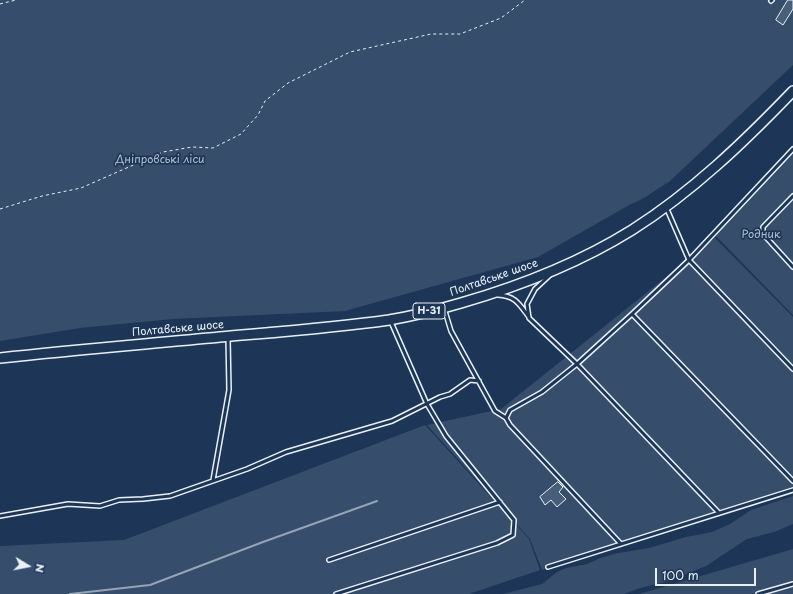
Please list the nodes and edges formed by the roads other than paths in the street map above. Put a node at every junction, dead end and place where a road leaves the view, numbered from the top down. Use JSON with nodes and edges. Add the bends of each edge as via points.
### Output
{"nodes":[{"id":1,"x":793,"y":91,"type":"edge"},
{"id":2,"x":793,"y":149,"type":"edge"},
{"id":3,"x":793,"y":196,"type":"edge"},
{"id":4,"x":666,"y":207,"type":"junction"},
{"id":5,"x":689,"y":260,"type":"junction"},
{"id":6,"x":793,"y":267,"type":"edge"},
{"id":7,"x":558,"y":268,"type":"junction"},
{"id":8,"x":488,"y":295,"type":"junction"},
{"id":9,"x":444,"y":308,"type":"junction"},
{"id":10,"x":632,"y":314,"type":"junction"},
{"id":11,"x":530,"y":318,"type":"junction"},
{"id":12,"x":390,"y":320,"type":"junction"},
{"id":13,"x":228,"y":336,"type":"junction"},
{"id":14,"x":0,"y":358,"type":"edge"},
{"id":15,"x":578,"y":364,"type":"junction"},
{"id":16,"x":793,"y":369,"type":"edge"},
{"id":17,"x":479,"y":380,"type":"junction"},
{"id":18,"x":427,"y":404,"type":"junction"},
{"id":19,"x":506,"y":418,"type":"junction"},
{"id":20,"x":213,"y":480,"type":"junction"},
{"id":21,"x":793,"y":481,"type":"edge"},
{"id":22,"x":793,"y":490,"type":"edge"},
{"id":23,"x":500,"y":502,"type":"junction"},
{"id":24,"x":719,"y":513,"type":"junction"},
{"id":25,"x":0,"y":516,"type":"edge"},
{"id":26,"x":621,"y":544,"type":"junction"},
{"id":27,"x":329,"y":560,"type":"dead end"},
{"id":28,"x":548,"y":567,"type":"dead end"},
{"id":29,"x":793,"y":584,"type":"edge"},
{"id":30,"x":336,"y":594,"type":"edge"},
{"id":31,"x":758,"y":594,"type":"edge"}],
"edges":[{"from":1,"to":4,"type":"main road","name":"Полтавське шосе","number":"Н-31","via":[[726,157]]},
{"from":2,"to":5,"type":"lane"},
{"from":3,"to":6,"type":"lane","via":[[763,227],[763,234]]},
{"from":4,"to":5,"type":"lane"},
{"from":4,"to":7,"type":"main road","name":"Полтавське шосе","number":"Н-31","via":[[601,248]]},
{"from":5,"to":10,"type":"lane"},
{"from":5,"to":16,"type":"lane"},
{"from":7,"to":8,"type":"main road","name":"Полтавське шосе","number":"Н-31"},
{"from":7,"to":11,"type":"lane","via":[[535,289],[527,304]]},
{"from":8,"to":9,"type":"main road","name":"Полтавське шосе","number":"Н-31"},
{"from":8,"to":11,"type":"lane","via":[[507,296],[516,300]]},
{"from":9,"to":12,"type":"main road","name":"Полтавське шосе","number":"Н-31"},
{"from":9,"to":17,"type":"lane","via":[[451,331]]},
{"from":10,"to":15,"type":"lane"},
{"from":10,"to":21,"type":"lane"},
{"from":11,"to":15,"type":"lane"},
{"from":12,"to":13,"type":"main road","name":"Полтавське шосе","number":"Н-31"},
{"from":12,"to":18,"type":"lane"},
{"from":13,"to":14,"type":"main road","name":"Полтавське шосе","number":"Н-31"},
{"from":13,"to":20,"type":"lane","via":[[229,390]]},
{"from":15,"to":19,"type":"lane","via":[[542,392],[510,410]]},
{"from":15,"to":24,"type":"lane"},
{"from":17,"to":18,"type":"lane","via":[[470,380],[450,394]]},
{"from":17,"to":19,"type":"lane","via":[[495,411]]},
{"from":18,"to":20,"type":"lane","via":[[392,421],[286,452]]},
{"from":18,"to":23,"type":"lane","via":[[446,436]]},
{"from":19,"to":26,"type":"lane"},
{"from":20,"to":25,"type":"lane","via":[[170,496],[119,500],[100,506],[68,504]]},
{"from":22,"to":24,"type":"lane"},
{"from":23,"to":27,"type":"lane"},
{"from":23,"to":30,"type":"lane","via":[[514,520],[512,535],[497,543]]},
{"from":24,"to":26,"type":"lane"},
{"from":26,"to":28,"type":"lane"},
{"from":29,"to":31,"type":"lane"}]}
